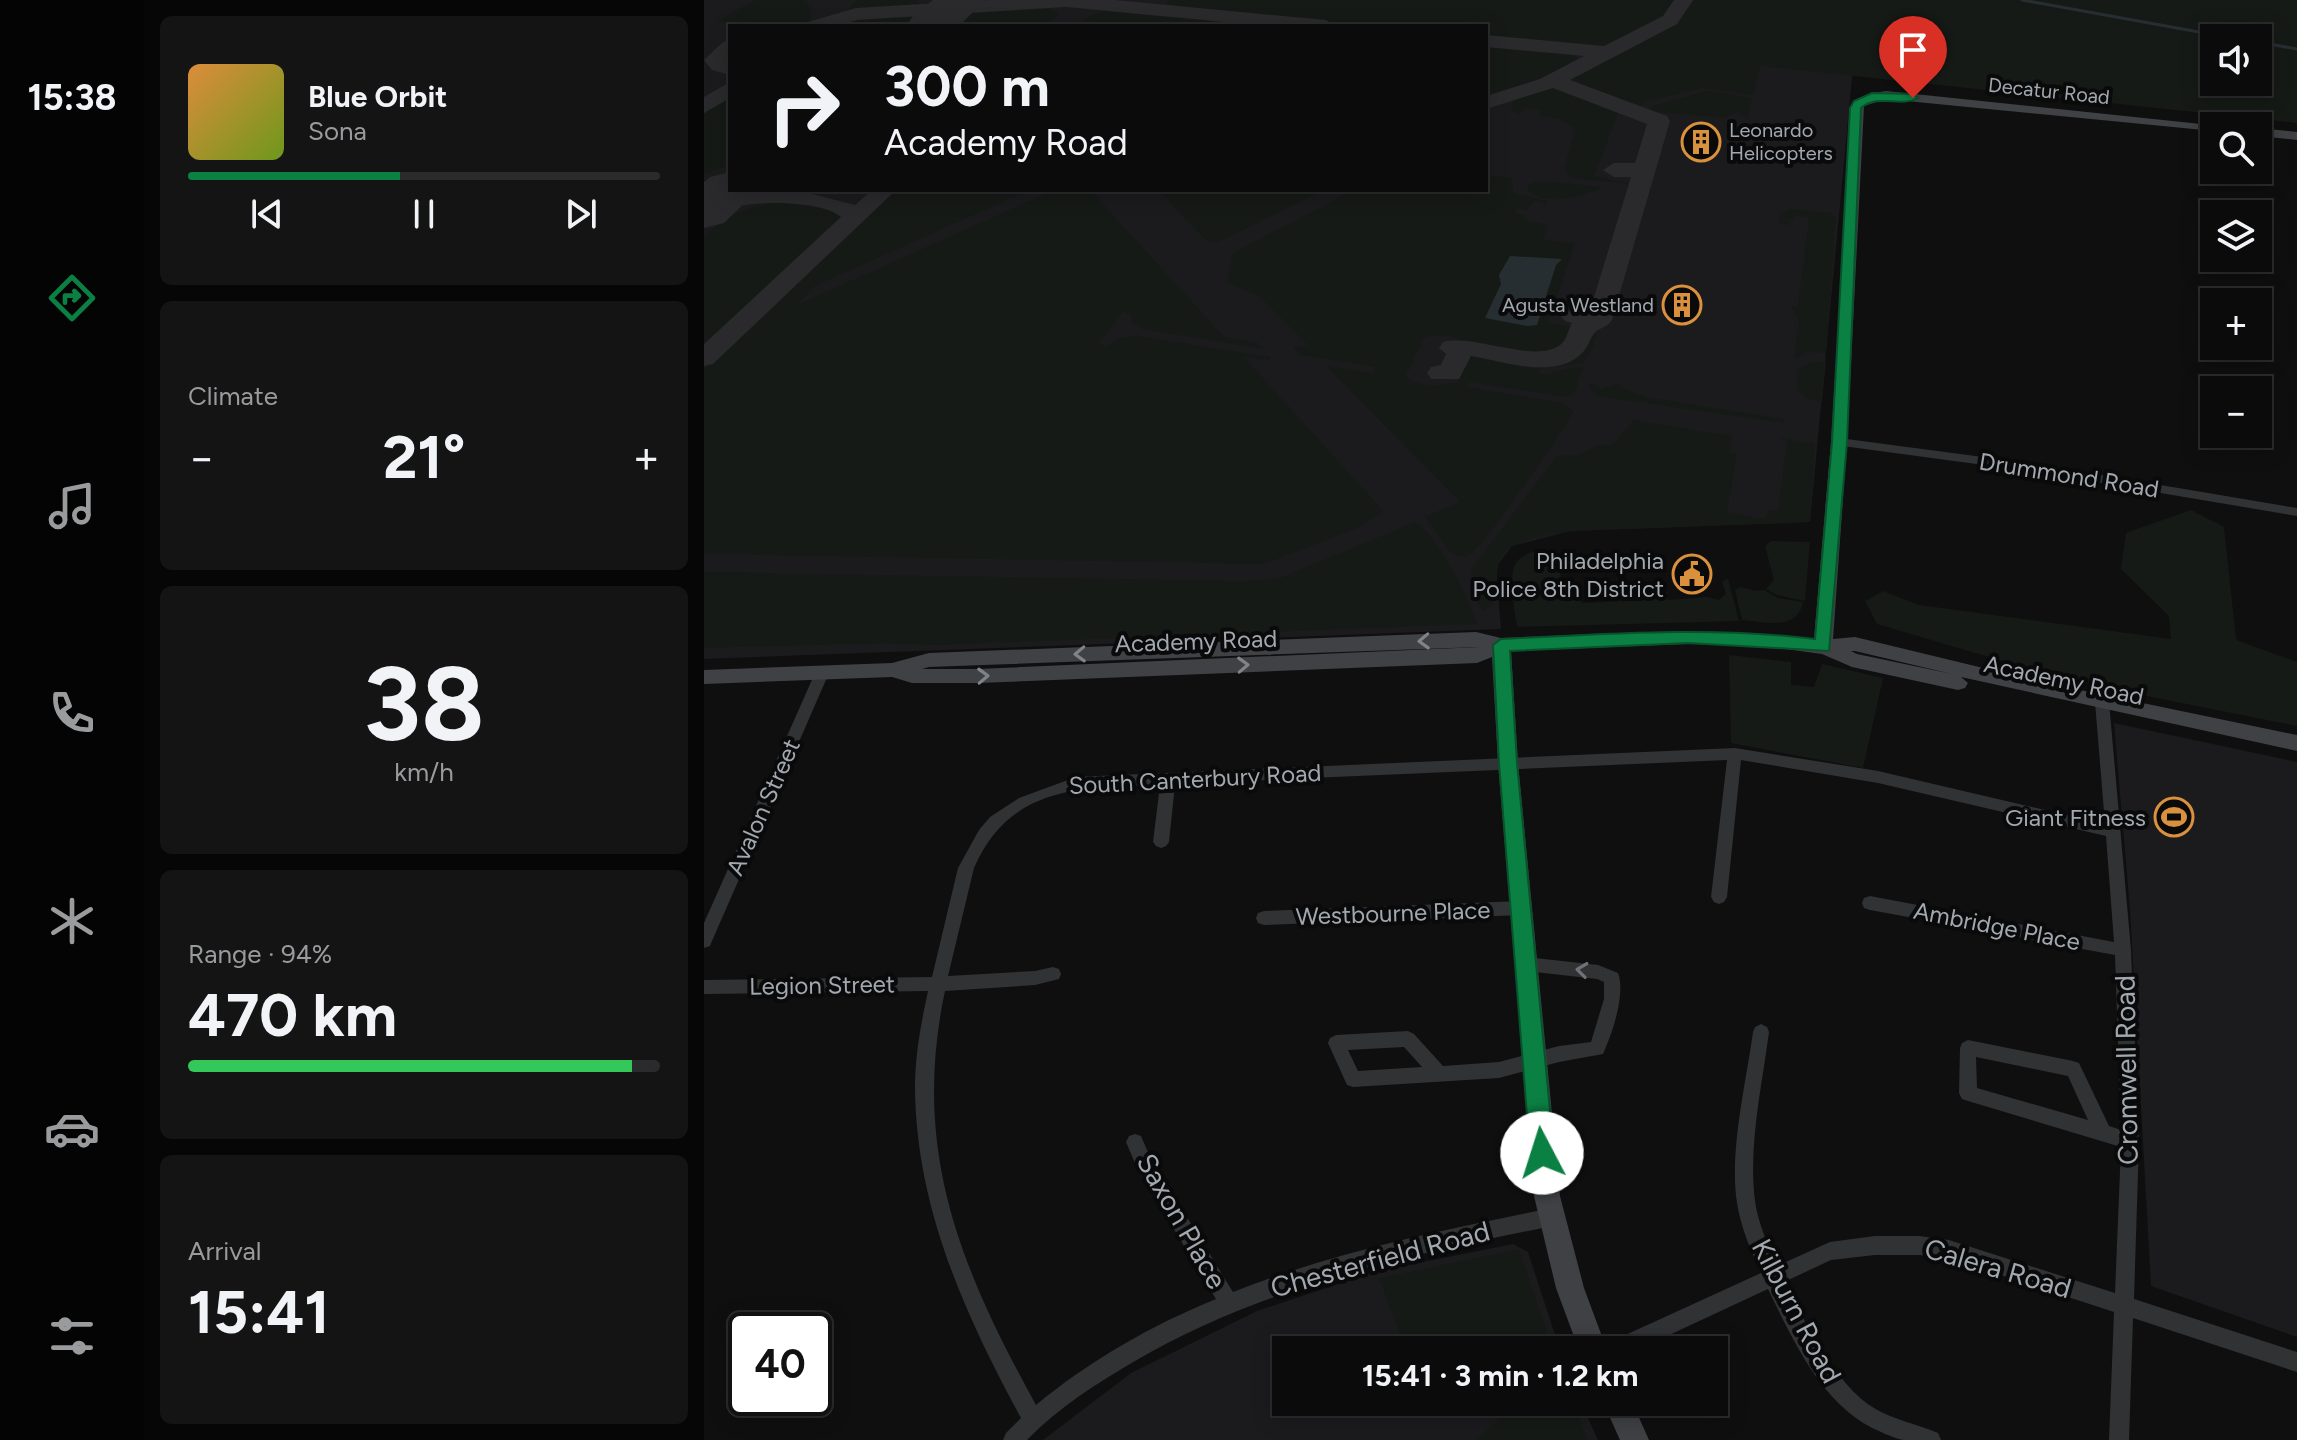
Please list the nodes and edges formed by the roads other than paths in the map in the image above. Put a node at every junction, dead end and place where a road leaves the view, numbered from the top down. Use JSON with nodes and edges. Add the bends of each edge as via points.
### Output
{"nodes":[{"id":1,"x":2200,"y":126,"type":"edge"},
{"id":2,"x":2272,"y":133,"type":"edge"},
{"id":3,"x":2297,"y":136,"type":"edge"},
{"id":4,"x":1839,"y":442,"type":"junction"},
{"id":5,"x":2297,"y":512,"type":"edge"},
{"id":6,"x":1501,"y":645,"type":"junction"},
{"id":7,"x":1823,"y":647,"type":"junction"},
{"id":8,"x":822,"y":673,"type":"junction"},
{"id":9,"x":704,"y":677,"type":"edge"},
{"id":10,"x":2102,"y":708,"type":"junction"},
{"id":11,"x":2297,"y":743,"type":"edge"},
{"id":12,"x":1735,"y":754,"type":"junction"},
{"id":13,"x":2297,"y":757,"type":"edge"},
{"id":14,"x":1508,"y":763,"type":"junction"},
{"id":15,"x":1168,"y":779,"type":"junction"},
{"id":16,"x":2114,"y":832,"type":"junction"},
{"id":17,"x":1161,"y":842,"type":"dead end"},
{"id":18,"x":1719,"y":897,"type":"dead end"},
{"id":19,"x":1870,"y":903,"type":"dead end"},
{"id":20,"x":1522,"y":908,"type":"junction"},
{"id":21,"x":1264,"y":918,"type":"dead end"},
{"id":22,"x":704,"y":941,"type":"edge"},
{"id":23,"x":2123,"y":950,"type":"junction"},
{"id":24,"x":1526,"y":964,"type":"junction"},
{"id":25,"x":1053,"y":974,"type":"dead end"},
{"id":26,"x":940,"y":984,"type":"junction"},
{"id":27,"x":704,"y":987,"type":"edge"},
{"id":28,"x":1761,"y":1032,"type":"dead end"},
{"id":29,"x":1534,"y":1061,"type":"junction"},
{"id":30,"x":1439,"y":1074,"type":"junction"},
{"id":31,"x":2103,"y":1133,"type":"junction"},
{"id":32,"x":2130,"y":1141,"type":"junction"},
{"id":33,"x":1135,"y":1142,"type":"dead end"},
{"id":34,"x":1552,"y":1217,"type":"junction"},
{"id":35,"x":1772,"y":1277,"type":"junction"},
{"id":36,"x":1228,"y":1301,"type":"junction"},
{"id":37,"x":2125,"y":1305,"type":"junction"},
{"id":38,"x":1588,"y":1336,"type":"edge"},
{"id":39,"x":1645,"y":1336,"type":"edge"},
{"id":40,"x":2297,"y":1362,"type":"edge"},
{"id":41,"x":1624,"y":1416,"type":"edge"},
{"id":42,"x":1032,"y":1418,"type":"junction"},
{"id":43,"x":1013,"y":1440,"type":"edge"},
{"id":44,"x":1635,"y":1440,"type":"edge"},
{"id":45,"x":1931,"y":1440,"type":"edge"},
{"id":46,"x":2119,"y":1440,"type":"edge"}],
"edges":[{"from":1,"to":4,"type":"street","name":"Decatur Road","via":[[1880,95],[1864,99],[1855,108]]},
{"from":2,"to":3,"type":"street"},
{"from":4,"to":5,"type":"street","name":"Drummond Road","via":[[2036,468]]},
{"from":4,"to":7,"type":"street"},
{"from":6,"to":7,"type":"street","name":"Academy Road","via":[[1688,637]]},
{"from":6,"to":8,"type":"street","name":"Academy Road","via":[[1477,656],[978,676],[912,676],[892,670]]},
{"from":6,"to":14,"type":"street"},
{"from":7,"to":10,"type":"street","name":"Academy Road","via":[[1852,660]]},
{"from":8,"to":9,"type":"street","name":"Academy Road"},
{"from":8,"to":22,"type":"street","name":"Avalon Street"},
{"from":10,"to":11,"type":"street","name":"Academy Road"},
{"from":10,"to":13,"type":"street","name":"Academy Road"},
{"from":10,"to":16,"type":"street","name":"Cromwell Road"},
{"from":12,"to":14,"type":"street","name":"South Canterbury Road"},
{"from":12,"to":16,"type":"street","name":"South Canterbury Road","via":[[1867,773]]},
{"from":12,"to":18,"type":"street"},
{"from":14,"to":15,"type":"street","name":"South Canterbury Road"},
{"from":14,"to":20,"type":"street"},
{"from":15,"to":17,"type":"street"},
{"from":15,"to":26,"type":"street","name":"South Canterbury Road","via":[[1076,783],[1042,791],[1012,806],[989,826],[966,868]]},
{"from":16,"to":23,"type":"street","name":"Cromwell Road"},
{"from":19,"to":23,"type":"street","name":"Ambridge Place"},
{"from":20,"to":21,"type":"street","name":"Westbourne Place"},
{"from":20,"to":24,"type":"street"},
{"from":23,"to":32,"type":"street","name":"Cromwell Road"},
{"from":24,"to":29,"type":"street"},
{"from":29,"to":24,"type":"street","one_way":true,"via":[[1597,1049],[1612,999],[1612,978]]},
{"from":25,"to":26,"type":"street","name":"Legion Street"},
{"from":26,"to":27,"type":"street","name":"Legion Street"},
{"from":26,"to":42,"type":"street","name":"South Canterbury Road","via":[[928,1037],[925,1087],[935,1187],[970,1300]]},
{"from":28,"to":35,"type":"street","name":"Kilburn Road","via":[[1746,1201]]},
{"from":29,"to":30,"type":"street","via":[[1499,1070]]},
{"from":29,"to":34,"type":"street"},
{"from":30,"to":30,"type":"street","via":[[1408,1039],[1336,1043],[1353,1079]]},
{"from":31,"to":31,"type":"street","via":[[2073,1069],[1968,1048],[1968,1093]]},
{"from":31,"to":32,"type":"street"},
{"from":32,"to":37,"type":"street","name":"Cromwell Road"},
{"from":33,"to":36,"type":"street","name":"Saxon Place"},
{"from":34,"to":36,"type":"street","name":"Chesterfield Road","via":[[1416,1243]]},
{"from":34,"to":38,"type":"street"},
{"from":35,"to":37,"type":"street","name":"Calera Road","via":[[1830,1251],[1906,1243],[1949,1249]]},
{"from":35,"to":39,"type":"street","name":"Calera Road"},
{"from":35,"to":45,"type":"street","name":"Kilburn Road","via":[[1841,1393],[1861,1412]]},
{"from":36,"to":42,"type":"street","name":"Chesterfield Road","via":[[1146,1342]]},
{"from":37,"to":40,"type":"street","name":"Calera Road"},
{"from":37,"to":46,"type":"street","name":"Cromwell Road"},
{"from":41,"to":44,"type":"street"},
{"from":42,"to":43,"type":"street","name":"Chesterfield Road"}]}
